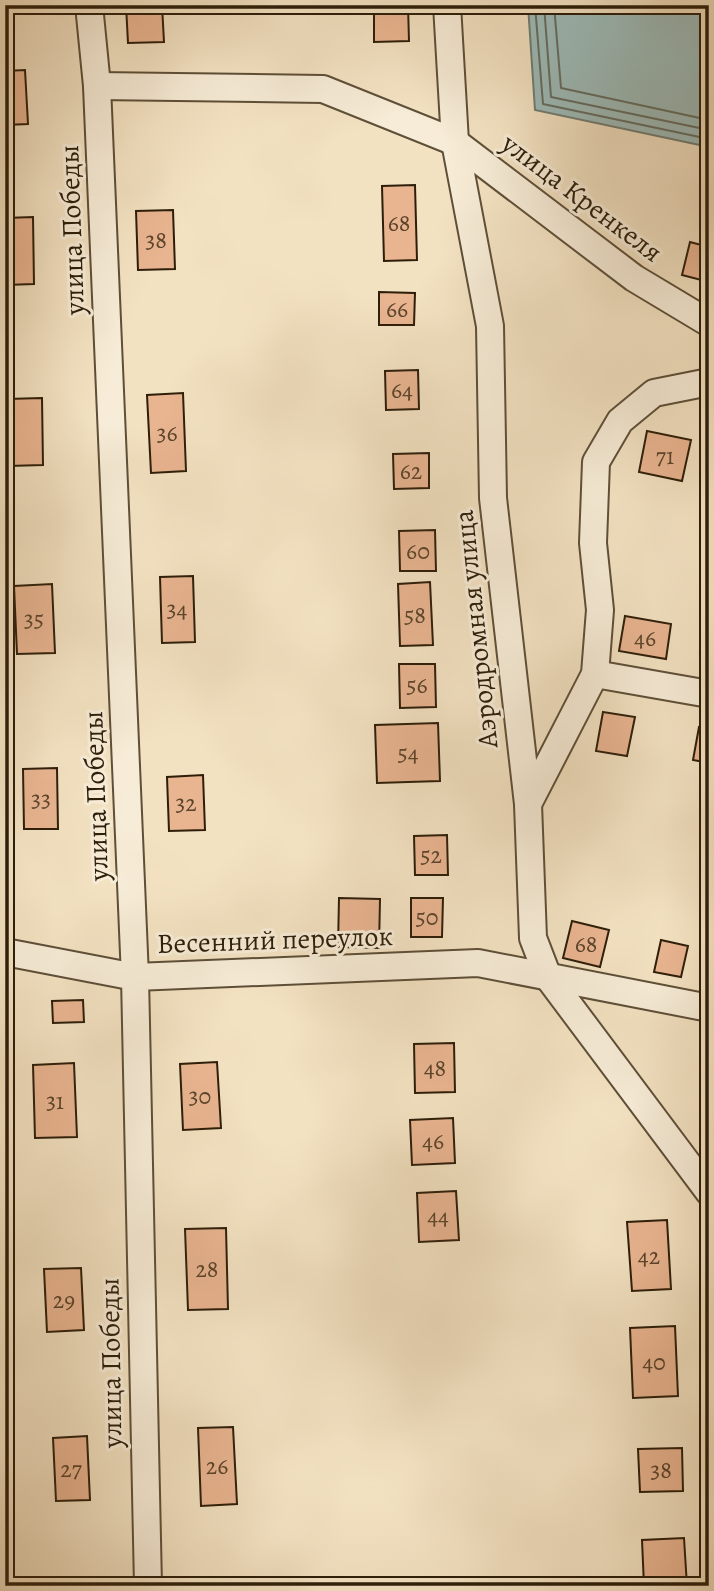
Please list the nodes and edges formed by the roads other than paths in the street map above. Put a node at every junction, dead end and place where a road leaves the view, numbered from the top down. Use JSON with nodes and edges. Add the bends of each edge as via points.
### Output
{"nodes":[{"id":1,"x":89,"y":5,"type":"edge"},
{"id":2,"x":447,"y":5,"type":"edge"},
{"id":3,"x":97,"y":86,"type":"junction"},
{"id":4,"x":454,"y":142,"type":"junction"},
{"id":5,"x":709,"y":323,"type":"edge"},
{"id":6,"x":709,"y":382,"type":"edge"},
{"id":7,"x":595,"y":674,"type":"junction"},
{"id":8,"x":709,"y":694,"type":"edge"},
{"id":9,"x":528,"y":804,"type":"junction"},
{"id":10,"x":5,"y":952,"type":"edge"},
{"id":11,"x":548,"y":976,"type":"junction"},
{"id":12,"x":135,"y":977,"type":"junction"},
{"id":13,"x":709,"y":1008,"type":"edge"},
{"id":14,"x":709,"y":1192,"type":"edge"},
{"id":15,"x":148,"y":1586,"type":"edge"}],
"edges":[{"from":1,"to":3,"type":"street","name":"улица Победы"},
{"from":2,"to":4,"type":"street","name":"Аэродромная улица"},
{"from":3,"to":4,"type":"street","name":"улица Кренкеля","via":[[323,89]]},
{"from":3,"to":12,"type":"street","name":"улица Победы"},
{"from":4,"to":5,"type":"street","name":"улица Кренкеля","via":[[634,278]]},
{"from":4,"to":9,"type":"street","name":"Аэродромная улица","via":[[490,326],[493,498]]},
{"from":6,"to":7,"type":"street","via":[[654,393],[620,421],[596,462],[593,543],[600,610]]},
{"from":7,"to":8,"type":"street"},
{"from":7,"to":9,"type":"street"},
{"from":9,"to":11,"type":"street","name":"Аэродромная улица","via":[[533,938]]},
{"from":10,"to":12,"type":"street","name":"Весенний переулок"},
{"from":11,"to":12,"type":"street","name":"Весенний переулок","via":[[478,963]]},
{"from":11,"to":13,"type":"street","name":"Весенний переулок"},
{"from":11,"to":14,"type":"street","name":"Аэродромная улица"},
{"from":12,"to":15,"type":"street","name":"улица Победы"}]}
